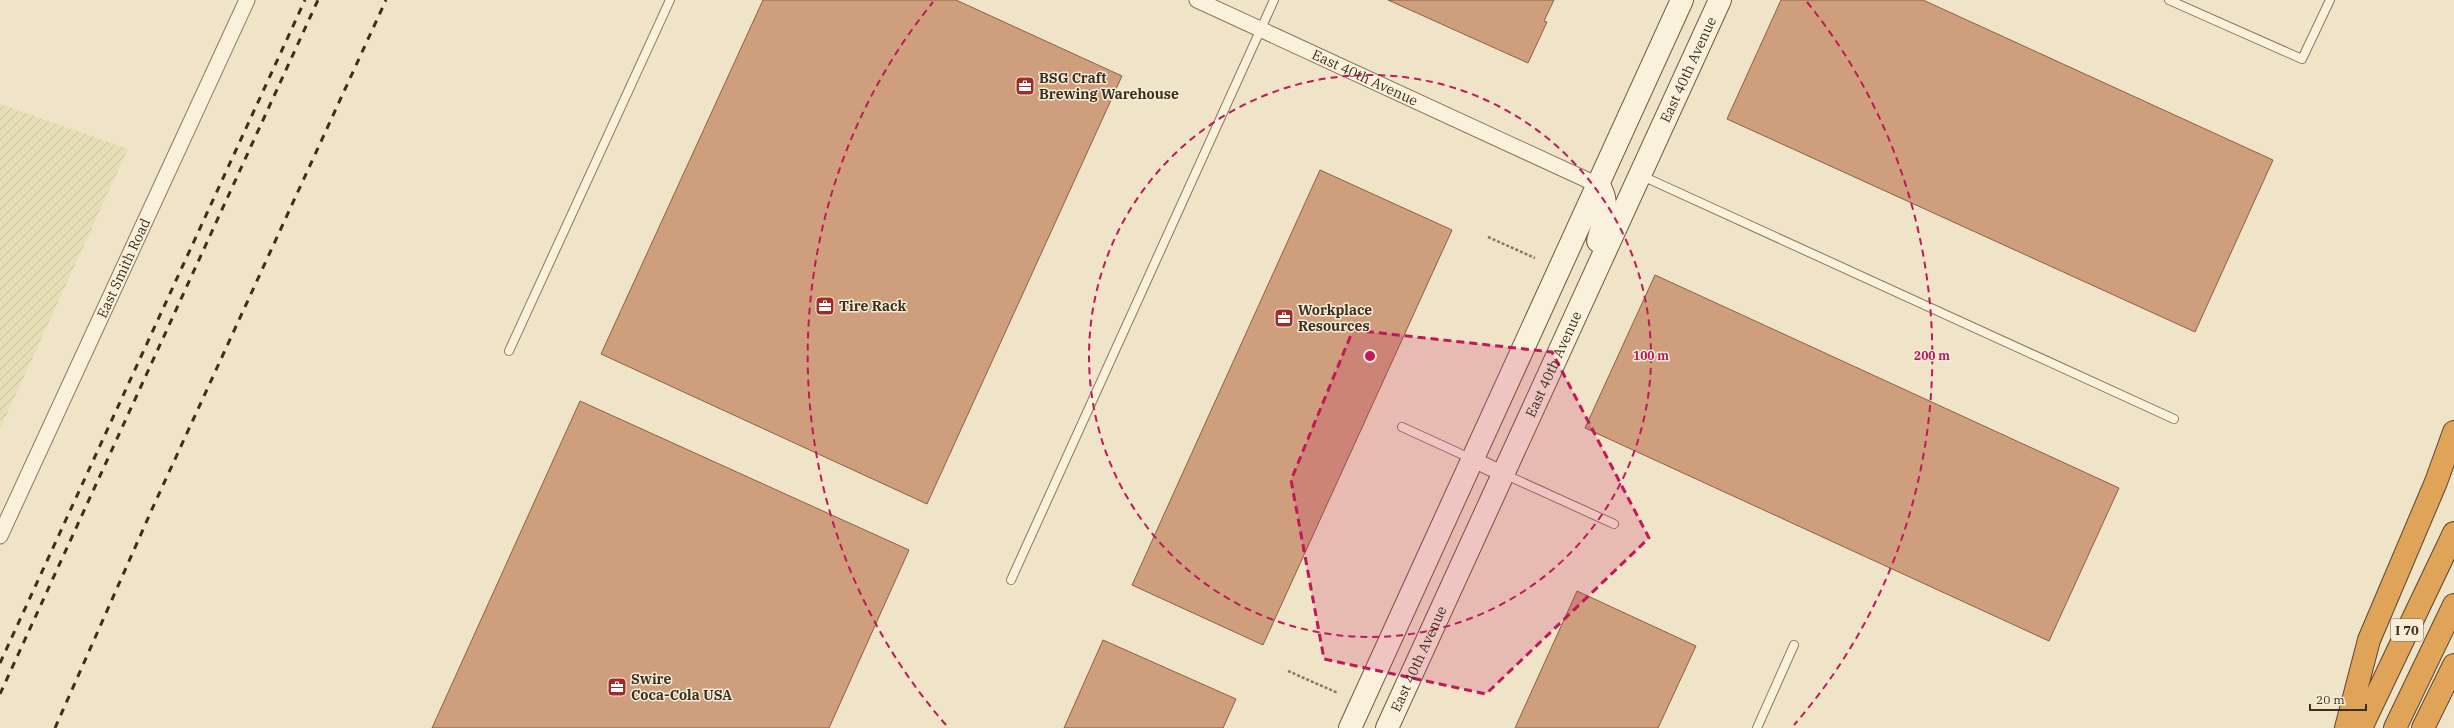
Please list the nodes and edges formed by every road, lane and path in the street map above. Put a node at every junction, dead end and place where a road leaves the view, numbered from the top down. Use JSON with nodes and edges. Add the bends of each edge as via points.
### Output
{"nodes":[{"id":1,"x":247,"y":0,"type":"edge"},
{"id":2,"x":670,"y":0,"type":"edge"},
{"id":3,"x":1197,"y":0,"type":"edge"},
{"id":4,"x":1274,"y":0,"type":"edge"},
{"id":5,"x":1682,"y":0,"type":"edge"},
{"id":6,"x":1720,"y":0,"type":"edge"},
{"id":7,"x":2169,"y":0,"type":"edge"},
{"id":8,"x":2330,"y":0,"type":"edge"},
{"id":9,"x":1260,"y":29,"type":"junction"},
{"id":10,"x":1639,"y":175,"type":"junction"},
{"id":11,"x":1598,"y":185,"type":"junction"},
{"id":12,"x":1488,"y":237,"type":"dead end"},
{"id":13,"x":1535,"y":258,"type":"dead end"},
{"id":14,"x":1583,"y":298,"type":"junction"},
{"id":15,"x":508,"y":350,"type":"dead end"},
{"id":16,"x":2174,"y":419,"type":"dead end"},
{"id":17,"x":1402,"y":427,"type":"dead end"},
{"id":18,"x":2454,"y":432,"type":"edge"},
{"id":19,"x":1472,"y":459,"type":"junction"},
{"id":20,"x":1503,"y":474,"type":"junction"},
{"id":21,"x":1614,"y":524,"type":"dead end"},
{"id":22,"x":2454,"y":533,"type":"edge"},
{"id":23,"x":0,"y":536,"type":"edge"},
{"id":24,"x":1011,"y":580,"type":"dead end"},
{"id":25,"x":2454,"y":605,"type":"edge"},
{"id":26,"x":1794,"y":645,"type":"dead end"},
{"id":27,"x":2454,"y":665,"type":"edge"},
{"id":28,"x":1288,"y":671,"type":"dead end"},
{"id":29,"x":1338,"y":693,"type":"dead end"},
{"id":30,"x":1350,"y":728,"type":"edge"},
{"id":31,"x":1387,"y":728,"type":"edge"},
{"id":32,"x":1757,"y":728,"type":"edge"},
{"id":33,"x":2346,"y":728,"type":"edge"},
{"id":34,"x":2361,"y":728,"type":"edge"},
{"id":35,"x":2395,"y":728,"type":"edge"},
{"id":36,"x":2424,"y":728,"type":"edge"}],
"edges":[{"from":1,"to":23,"type":"street","name":"East Smith Road"},
{"from":2,"to":15,"type":"lane"},
{"from":3,"to":9,"type":"street","name":"East 40th Avenue"},
{"from":4,"to":9,"type":"lane"},
{"from":5,"to":11,"type":"street"},
{"from":6,"to":10,"type":"street","name":"East 40th Avenue"},
{"from":7,"to":8,"type":"lane","via":[[2302,59]]},
{"from":9,"to":11,"type":"street","name":"East 40th Avenue"},
{"from":9,"to":24,"type":"lane"},
{"from":10,"to":14,"type":"street","name":"East 40th Avenue"},
{"from":10,"to":16,"type":"lane"},
{"from":11,"to":14,"type":"street","via":[[1605,198],[1605,214]]},
{"from":11,"to":19,"type":"street"},
{"from":12,"to":13,"type":"path"},
{"from":14,"to":20,"type":"street","name":"East 40th Avenue"},
{"from":17,"to":19,"type":"lane"},
{"from":18,"to":33,"type":"highway","via":[[2433,490],[2369,640]]},
{"from":19,"to":20,"type":"street"},
{"from":19,"to":30,"type":"street"},
{"from":20,"to":21,"type":"lane"},
{"from":20,"to":31,"type":"street","name":"East 40th Avenue"},
{"from":22,"to":34,"type":"highway","number":"I 70"},
{"from":25,"to":35,"type":"highway"},
{"from":26,"to":32,"type":"lane"},
{"from":27,"to":36,"type":"highway"},
{"from":28,"to":29,"type":"path"}]}
